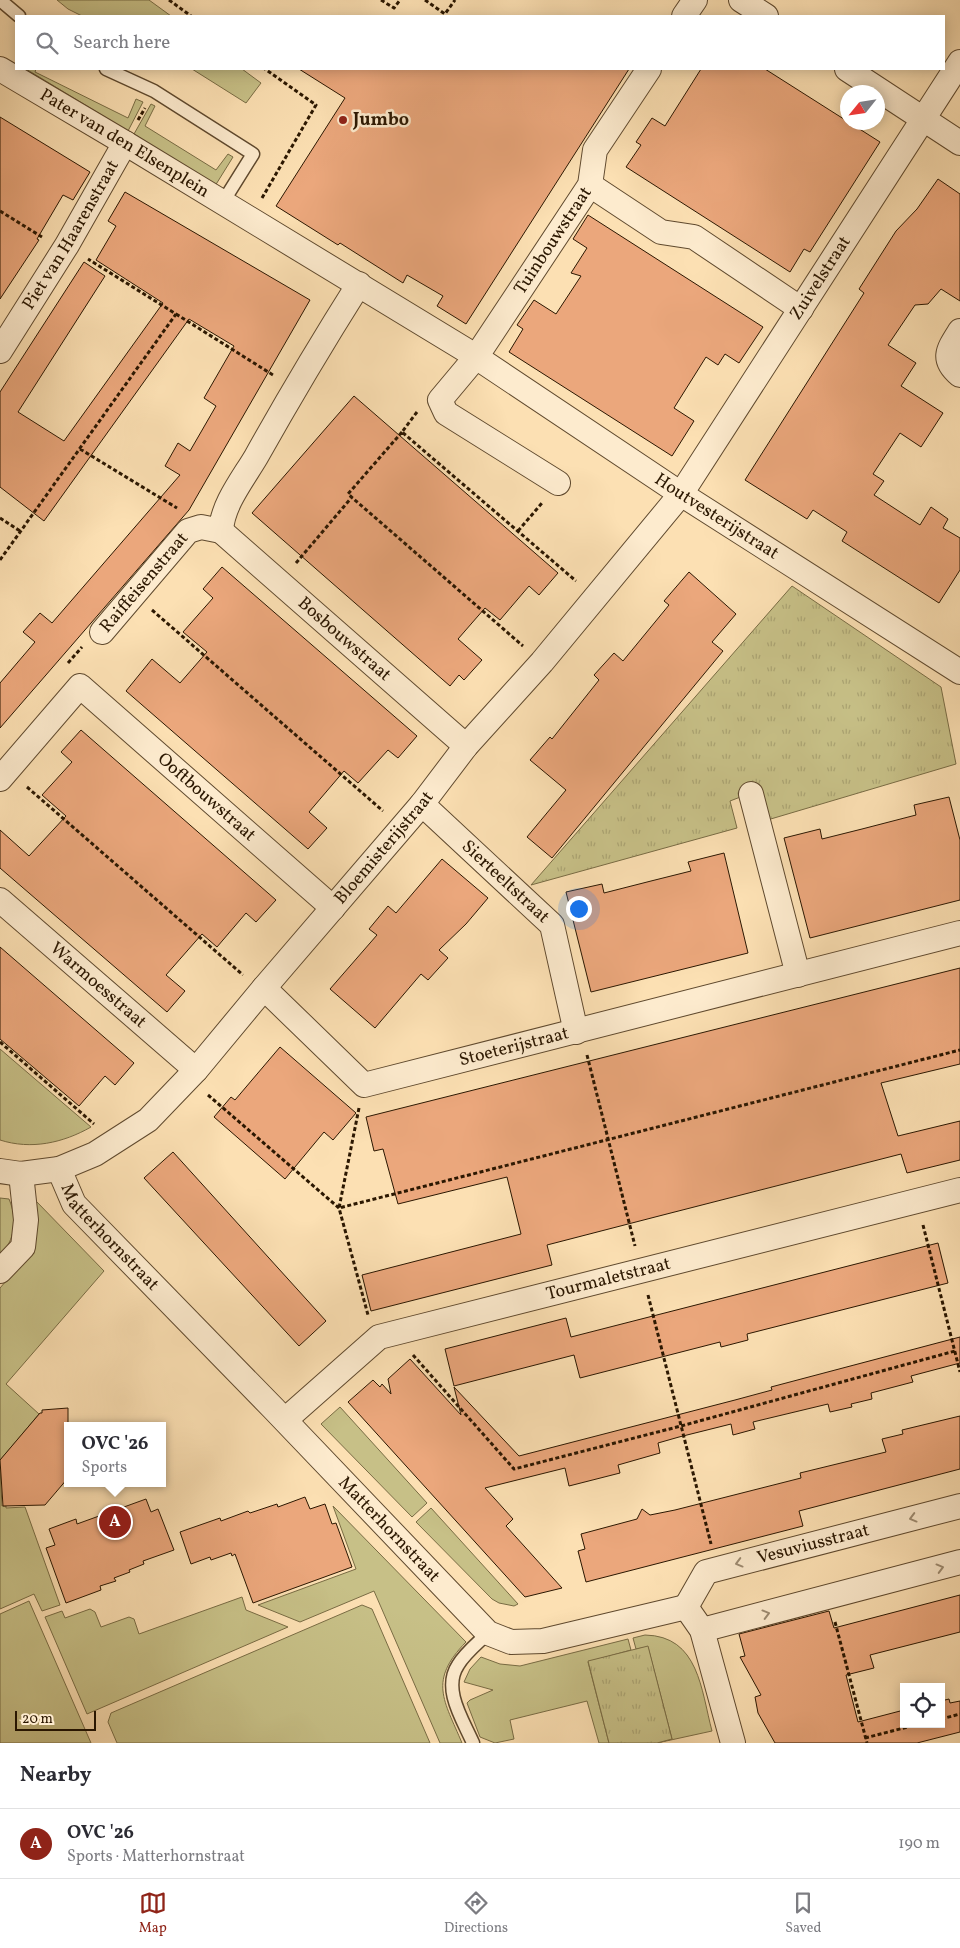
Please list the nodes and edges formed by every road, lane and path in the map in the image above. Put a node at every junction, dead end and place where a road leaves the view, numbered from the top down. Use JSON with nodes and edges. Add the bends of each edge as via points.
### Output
{"nodes":[{"id":1,"x":0,"y":0,"type":"edge"},
{"id":2,"x":168,"y":0,"type":"edge"},
{"id":3,"x":381,"y":0,"type":"edge"},
{"id":4,"x":400,"y":0,"type":"edge"},
{"id":5,"x":425,"y":0,"type":"edge"},
{"id":6,"x":455,"y":0,"type":"edge"},
{"id":7,"x":695,"y":0,"type":"edge"},
{"id":8,"x":741,"y":0,"type":"edge"},
{"id":9,"x":18,"y":15,"type":"edge"},
{"id":10,"x":186,"y":15,"type":"edge"},
{"id":11,"x":685,"y":15,"type":"edge"},
{"id":12,"x":764,"y":15,"type":"edge"},
{"id":13,"x":960,"y":62,"type":"edge"},
{"id":14,"x":0,"y":69,"type":"edge"},
{"id":15,"x":108,"y":70,"type":"edge"},
{"id":16,"x":266,"y":70,"type":"edge"},
{"id":17,"x":648,"y":70,"type":"edge"},
{"id":18,"x":849,"y":70,"type":"edge"},
{"id":19,"x":925,"y":119,"type":"junction"},
{"id":20,"x":125,"y":143,"type":"junction"},
{"id":21,"x":960,"y":143,"type":"edge"},
{"id":22,"x":590,"y":185,"type":"junction"},
{"id":23,"x":223,"y":202,"type":"junction"},
{"id":24,"x":0,"y":211,"type":"edge"},
{"id":25,"x":250,"y":218,"type":"junction"},
{"id":26,"x":63,"y":250,"type":"junction"},
{"id":27,"x":359,"y":284,"type":"junction"},
{"id":28,"x":801,"y":309,"type":"junction"},
{"id":29,"x":176,"y":314,"type":"junction"},
{"id":30,"x":960,"y":331,"type":"edge"},
{"id":31,"x":0,"y":351,"type":"edge"},
{"id":32,"x":476,"y":357,"type":"junction"},
{"id":33,"x":960,"y":375,"type":"edge"},
{"id":34,"x":294,"y":389,"type":"junction"},
{"id":35,"x":419,"y":409,"type":"dead end"},
{"id":36,"x":402,"y":432,"type":"junction"},
{"id":37,"x":80,"y":449,"type":"junction"},
{"id":38,"x":558,"y":484,"type":"joint"},
{"id":39,"x":681,"y":494,"type":"junction"},
{"id":40,"x":352,"y":498,"type":"junction"},
{"id":41,"x":0,"y":518,"type":"edge"},
{"id":42,"x":195,"y":529,"type":"junction"},
{"id":43,"x":20,"y":531,"type":"junction"},
{"id":44,"x":221,"y":531,"type":"junction"},
{"id":45,"x":518,"y":531,"type":"junction"},
{"id":46,"x":0,"y":560,"type":"edge"},
{"id":47,"x":279,"y":583,"type":"junction"},
{"id":48,"x":134,"y":595,"type":"junction"},
{"id":49,"x":596,"y":597,"type":"junction"},
{"id":50,"x":102,"y":632,"type":"joint"},
{"id":51,"x":542,"y":662,"type":"junction"},
{"id":52,"x":960,"y":672,"type":"edge"},
{"id":53,"x":80,"y":686,"type":"junction"},
{"id":54,"x":466,"y":746,"type":"junction"},
{"id":55,"x":4,"y":775,"type":"edge"},
{"id":56,"x":751,"y":794,"type":"dead end"},
{"id":57,"x":422,"y":804,"type":"junction"},
{"id":58,"x":402,"y":828,"type":"junction"},
{"id":59,"x":0,"y":900,"type":"edge"},
{"id":60,"x":333,"y":908,"type":"junction"},
{"id":61,"x":960,"y":933,"type":"edge"},
{"id":62,"x":798,"y":975,"type":"junction"},
{"id":63,"x":263,"y":990,"type":"junction"},
{"id":64,"x":578,"y":1031,"type":"junction"},
{"id":65,"x":0,"y":1042,"type":"edge"},
{"id":66,"x":960,"y":1050,"type":"edge"},
{"id":67,"x":192,"y":1075,"type":"junction"},
{"id":68,"x":364,"y":1086,"type":"junction"},
{"id":69,"x":608,"y":1139,"type":"junction"},
{"id":70,"x":111,"y":1144,"type":"junction"},
{"id":71,"x":60,"y":1169,"type":"junction"},
{"id":72,"x":10,"y":1172,"type":"edge"},
{"id":73,"x":960,"y":1190,"type":"edge"},
{"id":74,"x":917,"y":1201,"type":"junction"},
{"id":75,"x":339,"y":1208,"type":"junction"},
{"id":76,"x":0,"y":1271,"type":"edge"},
{"id":77,"x":642,"y":1271,"type":"junction"},
{"id":78,"x":407,"y":1330,"type":"junction"},
{"id":79,"x":379,"y":1337,"type":"junction"},
{"id":80,"x":955,"y":1351,"type":"junction"},
{"id":81,"x":960,"y":1372,"type":"edge"},
{"id":82,"x":285,"y":1420,"type":"junction"},
{"id":83,"x":681,"y":1426,"type":"junction"},
{"id":84,"x":960,"y":1506,"type":"edge"},
{"id":85,"x":960,"y":1562,"type":"edge"},
{"id":86,"x":718,"y":1569,"type":"junction"},
{"id":87,"x":828,"y":1597,"type":"junction"},
{"id":88,"x":686,"y":1608,"type":"junction"},
{"id":89,"x":702,"y":1630,"type":"junction"},
{"id":90,"x":488,"y":1633,"type":"junction"},
{"id":91,"x":960,"y":1714,"type":"edge"},
{"id":92,"x":945,"y":1718,"type":"edge"},
{"id":93,"x":904,"y":1728,"type":"edge"},
{"id":94,"x":865,"y":1738,"type":"junction"},
{"id":95,"x":473,"y":1743,"type":"edge"},
{"id":96,"x":733,"y":1743,"type":"edge"},
{"id":97,"x":866,"y":1743,"type":"edge"}],
"edges":[{"from":1,"to":9,"type":"lane"},
{"from":2,"to":10,"type":"path"},
{"from":3,"to":4,"type":"path","via":[[394,8]]},
{"from":5,"to":6,"type":"path","via":[[446,14]]},
{"from":7,"to":11,"type":"street"},
{"from":8,"to":12,"type":"street"},
{"from":13,"to":19,"type":"street","name":"Zuivelstraat"},
{"from":14,"to":20,"type":"street","name":"Pater van den Elsenplein"},
{"from":15,"to":23,"type":"lane","via":[[154,91],[252,154]]},
{"from":16,"to":25,"type":"path","via":[[316,106]]},
{"from":17,"to":22,"type":"street","name":"Tuinbouwstraat","via":[[595,150]]},
{"from":18,"to":19,"type":"street"},
{"from":19,"to":21,"type":"street"},
{"from":19,"to":28,"type":"street","name":"Zuivelstraat"},
{"from":20,"to":23,"type":"street","name":"Pater van den Elsenplein"},
{"from":20,"to":26,"type":"street","name":"Piet van Haarenstraat"},
{"from":22,"to":28,"type":"street","via":[[661,232],[694,237]]},
{"from":22,"to":32,"type":"street","name":"Tuinbouwstraat"},
{"from":23,"to":25,"type":"street","name":"Pater van den Elsenplein"},
{"from":24,"to":26,"type":"path"},
{"from":25,"to":27,"type":"street","name":"Pater van den Elsenplein"},
{"from":26,"to":29,"type":"path","via":[[86,258]]},
{"from":26,"to":31,"type":"street","name":"Piet van Haarenstraat"},
{"from":27,"to":32,"type":"street","name":"Houtvesterijstraat"},
{"from":27,"to":34,"type":"street"},
{"from":28,"to":39,"type":"street","name":"Zuivelstraat"},
{"from":29,"to":34,"type":"path"},
{"from":29,"to":37,"type":"path"},
{"from":30,"to":33,"type":"street","via":[[947,357],[951,367]]},
{"from":32,"to":38,"type":"street","via":[[440,400],[446,413]]},
{"from":32,"to":39,"type":"street","name":"Houtvesterijstraat"},
{"from":34,"to":44,"type":"street","via":[[221,519]]},
{"from":35,"to":36,"type":"path"},
{"from":36,"to":40,"type":"path","via":[[348,494]]},
{"from":36,"to":45,"type":"path"},
{"from":37,"to":42,"type":"path","via":[[188,514]]},
{"from":37,"to":43,"type":"path"},
{"from":38,"to":45,"type":"path"},
{"from":39,"to":49,"type":"street","name":"Bloemisterijstraat"},
{"from":39,"to":52,"type":"street","name":"Houtvesterijstraat"},
{"from":40,"to":47,"type":"path"},
{"from":40,"to":51,"type":"path"},
{"from":41,"to":43,"type":"path"},
{"from":42,"to":44,"type":"street","name":"Raiffeisenstraat"},
{"from":42,"to":48,"type":"street","name":"Raiffeisenstraat","via":[[188,531]]},
{"from":43,"to":46,"type":"path"},
{"from":44,"to":47,"type":"street","name":"Bosbouwstraat"},
{"from":45,"to":49,"type":"path"},
{"from":47,"to":54,"type":"street","name":"Bosbouwstraat"},
{"from":48,"to":50,"type":"street","name":"Raiffeisenstraat"},
{"from":48,"to":58,"type":"path"},
{"from":49,"to":51,"type":"street","name":"Bloemisterijstraat"},
{"from":50,"to":53,"type":"path","name":"Raiffeisenstraat","via":[[92,635],[63,669]]},
{"from":51,"to":54,"type":"street","name":"Bloemisterijstraat"},
{"from":53,"to":55,"type":"street"},
{"from":53,"to":60,"type":"street","name":"Ooftbouwstraat"},
{"from":54,"to":57,"type":"street","name":"Bloemisterijstraat"},
{"from":55,"to":63,"type":"path"},
{"from":56,"to":62,"type":"street"},
{"from":57,"to":58,"type":"street","name":"Bloemisterijstraat"},
{"from":57,"to":64,"type":"street","name":"Sierteeltstraat","via":[[552,925]]},
{"from":58,"to":60,"type":"street","name":"Bloemisterijstraat"},
{"from":59,"to":67,"type":"street","name":"Warmoesstraat"},
{"from":60,"to":63,"type":"street","name":"Bloemisterijstraat"},
{"from":61,"to":62,"type":"street","name":"Stoeterijstraat"},
{"from":62,"to":64,"type":"street","name":"Stoeterijstraat"},
{"from":63,"to":67,"type":"street","name":"Bloemisterijstraat"},
{"from":63,"to":68,"type":"street"},
{"from":64,"to":68,"type":"street","name":"Stoeterijstraat"},
{"from":64,"to":69,"type":"path"},
{"from":65,"to":70,"type":"path","via":[[99,1128]]},
{"from":66,"to":69,"type":"path"},
{"from":67,"to":70,"type":"street","name":"Bloemisterijstraat","via":[[148,1120]]},
{"from":67,"to":75,"type":"path"},
{"from":68,"to":75,"type":"path"},
{"from":69,"to":75,"type":"path"},
{"from":69,"to":77,"type":"path"},
{"from":70,"to":71,"type":"street","name":"Bloemisterijstraat"},
{"from":71,"to":72,"type":"street","name":"Bloemisterijstraat"},
{"from":71,"to":82,"type":"street","name":"Matterhornstraat","via":[[74,1204]]},
{"from":72,"to":76,"type":"street","via":[[26,1220],[23,1247]]},
{"from":73,"to":74,"type":"street","name":"Tourmaletstraat"},
{"from":74,"to":77,"type":"street","name":"Tourmaletstraat"},
{"from":74,"to":80,"type":"path"},
{"from":75,"to":79,"type":"path","via":[[368,1316]]},
{"from":77,"to":78,"type":"street","name":"Tourmaletstraat"},
{"from":77,"to":83,"type":"path"},
{"from":78,"to":79,"type":"street","name":"Tourmaletstraat"},
{"from":78,"to":83,"type":"path","via":[[414,1357],[514,1469]]},
{"from":79,"to":82,"type":"street","name":"Tourmaletstraat"},
{"from":80,"to":81,"type":"path"},
{"from":80,"to":83,"type":"path"},
{"from":82,"to":90,"type":"street","name":"Matterhornstraat"},
{"from":83,"to":86,"type":"path"},
{"from":84,"to":86,"type":"street","name":"Vesuviusstraat","one_way":true},
{"from":87,"to":85,"type":"street","one_way":true},
{"from":86,"to":88,"type":"street","name":"Vesuviusstraat","via":[[706,1572]]},
{"from":89,"to":87,"type":"street","one_way":true},
{"from":87,"to":94,"type":"path"},
{"from":88,"to":89,"type":"street"},
{"from":88,"to":90,"type":"street","name":"Matterhornstraat","via":[[543,1641],[511,1642]]},
{"from":89,"to":96,"type":"street"},
{"from":90,"to":95,"type":"lane","via":[[457,1666],[451,1683],[456,1705]]},
{"from":91,"to":92,"type":"path"},
{"from":93,"to":94,"type":"path"},
{"from":94,"to":97,"type":"path"}]}
